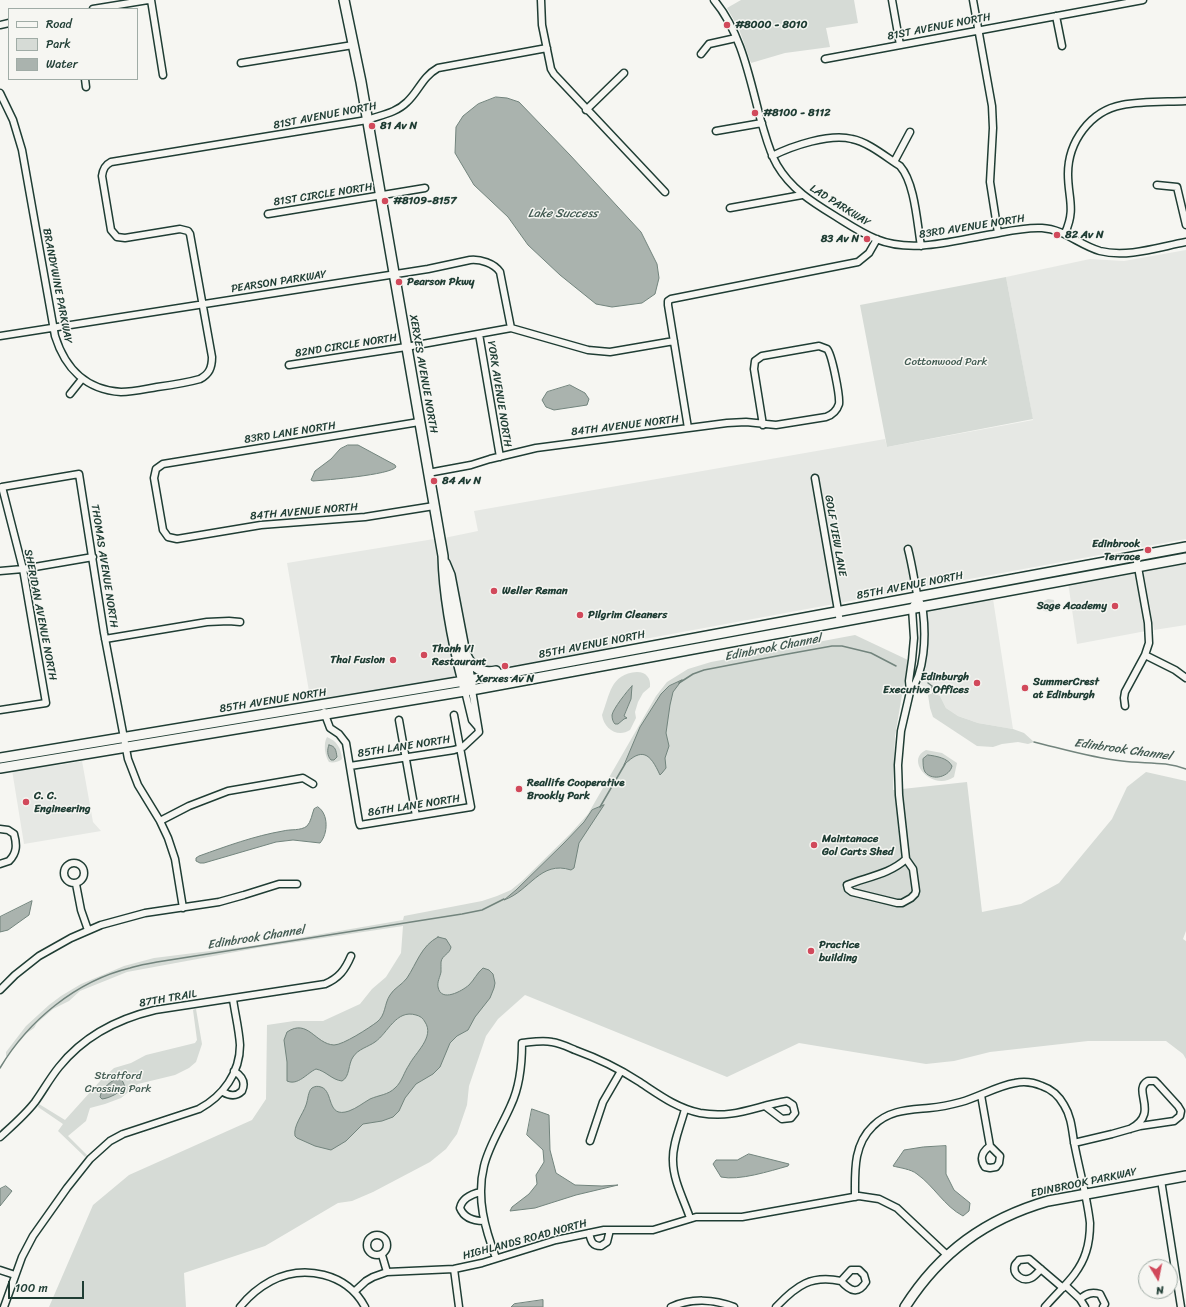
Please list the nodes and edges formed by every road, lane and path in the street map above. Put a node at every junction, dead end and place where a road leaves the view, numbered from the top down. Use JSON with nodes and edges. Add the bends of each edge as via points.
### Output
{"nodes":[{"id":1,"x":150,"y":0,"type":"edge"},
{"id":2,"x":344,"y":0,"type":"edge"},
{"id":3,"x":541,"y":0,"type":"edge"},
{"id":4,"x":714,"y":0,"type":"edge"},
{"id":5,"x":892,"y":0,"type":"edge"},
{"id":6,"x":973,"y":0,"type":"edge"},
{"id":7,"x":1144,"y":0,"type":"edge"},
{"id":8,"x":1115,"y":2,"type":"edge"},
{"id":9,"x":99,"y":8,"type":"edge"},
{"id":10,"x":1056,"y":16,"type":"junction"},
{"id":11,"x":979,"y":30,"type":"junction"},
{"id":12,"x":736,"y":38,"type":"junction"},
{"id":13,"x":353,"y":45,"type":"junction"},
{"id":14,"x":900,"y":45,"type":"junction"},
{"id":15,"x":1062,"y":46,"type":"dead end"},
{"id":16,"x":547,"y":48,"type":"junction"},
{"id":17,"x":701,"y":54,"type":"dead end"},
{"id":18,"x":825,"y":59,"type":"dead end"},
{"id":19,"x":241,"y":63,"type":"dead end"},
{"id":20,"x":624,"y":73,"type":"dead end"},
{"id":21,"x":163,"y":75,"type":"dead end"},
{"id":22,"x":85,"y":80,"type":"edge"},
{"id":23,"x":86,"y":87,"type":"dead end"},
{"id":24,"x":0,"y":93,"type":"edge"},
{"id":25,"x":1138,"y":96,"type":"dead end"},
{"id":26,"x":1186,"y":101,"type":"edge"},
{"id":27,"x":1138,"y":103,"type":"junction"},
{"id":28,"x":586,"y":110,"type":"junction"},
{"id":29,"x":367,"y":120,"type":"junction"},
{"id":30,"x":762,"y":123,"type":"junction"},
{"id":31,"x":716,"y":131,"type":"dead end"},
{"id":32,"x":910,"y":132,"type":"dead end"},
{"id":33,"x":772,"y":156,"type":"junction"},
{"id":34,"x":894,"y":162,"type":"junction"},
{"id":35,"x":1157,"y":186,"type":"dead end"},
{"id":36,"x":425,"y":188,"type":"dead end"},
{"id":37,"x":664,"y":192,"type":"dead end"},
{"id":38,"x":802,"y":195,"type":"junction"},
{"id":39,"x":380,"y":196,"type":"junction"},
{"id":40,"x":730,"y":208,"type":"dead end"},
{"id":41,"x":268,"y":214,"type":"dead end"},
{"id":42,"x":1186,"y":225,"type":"edge"},
{"id":43,"x":998,"y":233,"type":"junction"},
{"id":44,"x":1065,"y":233,"type":"junction"},
{"id":45,"x":876,"y":239,"type":"junction"},
{"id":46,"x":1186,"y":242,"type":"edge"},
{"id":47,"x":922,"y":246,"type":"junction"},
{"id":48,"x":394,"y":274,"type":"junction"},
{"id":49,"x":203,"y":303,"type":"junction"},
{"id":50,"x":53,"y":328,"type":"junction"},
{"id":51,"x":511,"y":328,"type":"junction"},
{"id":52,"x":479,"y":334,"type":"junction"},
{"id":53,"x":0,"y":336,"type":"edge"},
{"id":54,"x":674,"y":341,"type":"junction"},
{"id":55,"x":406,"y":347,"type":"junction"},
{"id":56,"x":288,"y":365,"type":"dead end"},
{"id":57,"x":82,"y":379,"type":"junction"},
{"id":58,"x":70,"y":394,"type":"dead end"},
{"id":59,"x":419,"y":422,"type":"junction"},
{"id":60,"x":763,"y":424,"type":"junction"},
{"id":61,"x":688,"y":428,"type":"junction"},
{"id":62,"x":500,"y":457,"type":"junction"},
{"id":63,"x":428,"y":473,"type":"junction"},
{"id":64,"x":815,"y":478,"type":"dead end"},
{"id":65,"x":2,"y":487,"type":"joint"},
{"id":66,"x":434,"y":506,"type":"junction"},
{"id":67,"x":177,"y":539,"type":"joint"},
{"id":68,"x":1186,"y":547,"type":"edge"},
{"id":69,"x":908,"y":549,"type":"dead end"},
{"id":70,"x":443,"y":556,"type":"junction"},
{"id":71,"x":1136,"y":556,"type":"junction"},
{"id":72,"x":92,"y":557,"type":"junction"},
{"id":73,"x":1186,"y":558,"type":"edge"},
{"id":74,"x":1138,"y":566,"type":"junction"},
{"id":75,"x":23,"y":570,"type":"junction"},
{"id":76,"x":0,"y":571,"type":"edge"},
{"id":77,"x":918,"y":597,"type":"junction"},
{"id":78,"x":922,"y":606,"type":"junction"},
{"id":79,"x":912,"y":608,"type":"junction"},
{"id":80,"x":838,"y":611,"type":"junction"},
{"id":81,"x":240,"y":622,"type":"dead end"},
{"id":82,"x":840,"y":622,"type":"junction"},
{"id":83,"x":914,"y":638,"type":"junction"},
{"id":84,"x":924,"y":638,"type":"junction"},
{"id":85,"x":105,"y":639,"type":"junction"},
{"id":86,"x":464,"y":651,"type":"junction"},
{"id":87,"x":1145,"y":654,"type":"junction"},
{"id":88,"x":533,"y":668,"type":"junction"},
{"id":89,"x":1186,"y":678,"type":"edge"},
{"id":90,"x":466,"y":681,"type":"junction"},
{"id":91,"x":469,"y":691,"type":"junction"},
{"id":92,"x":910,"y":692,"type":"junction"},
{"id":93,"x":321,"y":705,"type":"junction"},
{"id":94,"x":1125,"y":706,"type":"dead end"},
{"id":95,"x":0,"y":710,"type":"edge"},
{"id":96,"x":326,"y":714,"type":"junction"},
{"id":97,"x":454,"y":715,"type":"dead end"},
{"id":98,"x":399,"y":720,"type":"dead end"},
{"id":99,"x":478,"y":729,"type":"joint"},
{"id":100,"x":124,"y":737,"type":"junction"},
{"id":101,"x":126,"y":748,"type":"junction"},
{"id":102,"x":460,"y":748,"type":"junction"},
{"id":103,"x":405,"y":757,"type":"junction"},
{"id":104,"x":0,"y":758,"type":"edge"},
{"id":105,"x":350,"y":766,"type":"junction"},
{"id":106,"x":0,"y":768,"type":"edge"},
{"id":107,"x":313,"y":784,"type":"dead end"},
{"id":108,"x":416,"y":816,"type":"junction"},
{"id":109,"x":160,"y":821,"type":"junction"},
{"id":110,"x":0,"y":829,"type":"edge"},
{"id":111,"x":906,"y":859,"type":"junction"},
{"id":112,"x":0,"y":864,"type":"edge"},
{"id":113,"x":862,"y":880,"type":"junction"},
{"id":114,"x":76,"y":884,"type":"dead end"},
{"id":115,"x":297,"y":884,"type":"dead end"},
{"id":116,"x":862,"y":894,"type":"junction"},
{"id":117,"x":183,"y":908,"type":"junction"},
{"id":118,"x":88,"y":930,"type":"junction"},
{"id":119,"x":351,"y":956,"type":"dead end"},
{"id":120,"x":0,"y":990,"type":"edge"},
{"id":121,"x":233,"y":999,"type":"junction"},
{"id":122,"x":621,"y":1071,"type":"junction"},
{"id":123,"x":234,"y":1072,"type":"junction"},
{"id":124,"x":223,"y":1092,"type":"junction"},
{"id":125,"x":981,"y":1095,"type":"junction"},
{"id":126,"x":765,"y":1106,"type":"dead end"},
{"id":127,"x":685,"y":1109,"type":"junction"},
{"id":128,"x":1130,"y":1129,"type":"junction"},
{"id":129,"x":0,"y":1137,"type":"edge"},
{"id":130,"x":590,"y":1141,"type":"dead end"},
{"id":131,"x":1074,"y":1142,"type":"junction"},
{"id":132,"x":990,"y":1146,"type":"dead end"},
{"id":133,"x":1186,"y":1176,"type":"edge"},
{"id":134,"x":1161,"y":1180,"type":"junction"},
{"id":135,"x":481,"y":1192,"type":"junction"},
{"id":136,"x":1084,"y":1194,"type":"junction"},
{"id":137,"x":855,"y":1197,"type":"junction"},
{"id":138,"x":690,"y":1218,"type":"junction"},
{"id":139,"x":484,"y":1221,"type":"junction"},
{"id":140,"x":610,"y":1230,"type":"junction"},
{"id":141,"x":589,"y":1233,"type":"junction"},
{"id":142,"x":382,"y":1254,"type":"dead end"},
{"id":143,"x":947,"y":1255,"type":"junction"},
{"id":144,"x":496,"y":1258,"type":"junction"},
{"id":145,"x":454,"y":1269,"type":"junction"},
{"id":146,"x":1041,"y":1269,"type":"dead end"},
{"id":147,"x":0,"y":1270,"type":"edge"},
{"id":148,"x":387,"y":1272,"type":"junction"},
{"id":149,"x":15,"y":1275,"type":"junction"},
{"id":150,"x":841,"y":1281,"type":"dead end"},
{"id":151,"x":1064,"y":1286,"type":"junction"},
{"id":152,"x":354,"y":1292,"type":"junction"},
{"id":153,"x":1080,"y":1299,"type":"junction"},
{"id":154,"x":4,"y":1307,"type":"edge"},
{"id":155,"x":240,"y":1307,"type":"edge"},
{"id":156,"x":365,"y":1307,"type":"edge"},
{"id":157,"x":459,"y":1307,"type":"edge"},
{"id":158,"x":671,"y":1307,"type":"edge"},
{"id":159,"x":734,"y":1307,"type":"edge"},
{"id":160,"x":776,"y":1307,"type":"edge"},
{"id":161,"x":905,"y":1307,"type":"edge"},
{"id":162,"x":1045,"y":1307,"type":"edge"},
{"id":163,"x":1085,"y":1307,"type":"edge"},
{"id":164,"x":1103,"y":1307,"type":"edge"},
{"id":165,"x":1181,"y":1307,"type":"edge"}],
"edges":[{"from":1,"to":9,"type":"street"},
{"from":1,"to":21,"type":"street"},
{"from":2,"to":13,"type":"main road","name":"XERXES AVENUE NORTH"},
{"from":3,"to":16,"type":"street","via":[[542,25]]},
{"from":4,"to":12,"type":"street","name":"LAD PARKWAY"},
{"from":5,"to":14,"type":"street"},
{"from":6,"to":11,"type":"street"},
{"from":7,"to":8,"type":"street","name":"81ST AVENUE NORTH"},
{"from":8,"to":10,"type":"street","name":"81ST AVENUE NORTH"},
{"from":10,"to":11,"type":"street","name":"81ST AVENUE NORTH"},
{"from":10,"to":15,"type":"street"},
{"from":11,"to":14,"type":"street","name":"81ST AVENUE NORTH"},
{"from":11,"to":43,"type":"street","via":[[992,106],[990,182]]},
{"from":12,"to":17,"type":"street","via":[[709,44]]},
{"from":12,"to":30,"type":"street","name":"LAD PARKWAY"},
{"from":13,"to":19,"type":"street"},
{"from":13,"to":29,"type":"main road","name":"XERXES AVENUE NORTH"},
{"from":14,"to":18,"type":"street","name":"81ST AVENUE NORTH"},
{"from":16,"to":28,"type":"street","via":[[554,74]]},
{"from":16,"to":29,"type":"street","name":"81ST AVENUE NORTH","via":[[438,68],[426,77],[400,108]]},
{"from":20,"to":28,"type":"street"},
{"from":22,"to":23,"type":"street"},
{"from":24,"to":50,"type":"street","name":"BRANDYWINE PARKWAY","via":[[13,120],[22,150]]},
{"from":25,"to":27,"type":"street"},
{"from":26,"to":27,"type":"street"},
{"from":27,"to":44,"type":"street","via":[[1121,105],[1100,113],[1077,138],[1072,148],[1068,171],[1071,212]]},
{"from":28,"to":37,"type":"street"},
{"from":29,"to":39,"type":"main road","name":"XERXES AVENUE NORTH"},
{"from":29,"to":49,"type":"street","name":"81ST AVENUE NORTH","via":[[111,162],[107,165],[102,176],[113,234],[125,238],[180,229],[188,231],[192,238]]},
{"from":30,"to":31,"type":"street"},
{"from":30,"to":33,"type":"street","name":"LAD PARKWAY"},
{"from":32,"to":34,"type":"street"},
{"from":33,"to":34,"type":"street","via":[[796,146],[843,137],[863,142]]},
{"from":33,"to":38,"type":"street","name":"LAD PARKWAY","via":[[786,178]]},
{"from":34,"to":47,"type":"street","via":[[908,178]]},
{"from":35,"to":42,"type":"street","via":[[1177,187]]},
{"from":36,"to":39,"type":"street"},
{"from":38,"to":40,"type":"street"},
{"from":38,"to":45,"type":"street","name":"LAD PARKWAY"},
{"from":39,"to":41,"type":"street","name":"81ST CIRCLE NORTH"},
{"from":39,"to":48,"type":"main road","name":"XERXES AVENUE NORTH"},
{"from":43,"to":44,"type":"street","name":"83RD AVENUE NORTH","via":[[1038,228]]},
{"from":43,"to":47,"type":"street","name":"83RD AVENUE NORTH"},
{"from":44,"to":46,"type":"street","name":"83RD AVENUE NORTH","via":[[1099,251],[1117,254]]},
{"from":45,"to":47,"type":"street","name":"83RD AVENUE NORTH","via":[[904,246]]},
{"from":45,"to":54,"type":"street","via":[[869,253],[858,262],[674,297],[668,301]]},
{"from":48,"to":49,"type":"street","name":"PEARSON PARKWAY"},
{"from":48,"to":51,"type":"street","name":"PEARSON PARKWAY","via":[[477,259],[498,268],[502,276]]},
{"from":48,"to":55,"type":"main road","name":"XERXES AVENUE NORTH"},
{"from":49,"to":50,"type":"street","name":"PEARSON PARKWAY"},
{"from":49,"to":57,"type":"street","name":"BRANDYWINE PARKWAY","via":[[212,357],[209,373],[200,379],[122,392],[99,388]]},
{"from":50,"to":53,"type":"street","name":"PEARSON PARKWAY"},
{"from":50,"to":57,"type":"street","name":"BRANDYWINE PARKWAY","via":[[64,358]]},
{"from":51,"to":52,"type":"street"},
{"from":51,"to":54,"type":"street","via":[[599,352]]},
{"from":52,"to":55,"type":"street"},
{"from":52,"to":62,"type":"street","name":"YORK AVENUE NORTH"},
{"from":54,"to":61,"type":"street"},
{"from":55,"to":56,"type":"street","name":"82ND CIRCLE NORTH"},
{"from":55,"to":59,"type":"main road","name":"XERXES AVENUE NORTH"},
{"from":57,"to":58,"type":"street"},
{"from":59,"to":63,"type":"main road","name":"XERXES AVENUE NORTH"},
{"from":59,"to":67,"type":"street","name":"83RD LANE NORTH","via":[[163,464],[156,469],[154,478],[163,530],[168,537]]},
{"from":60,"to":60,"type":"street","name":"84TH AVENUE NORTH","via":[[776,425],[826,417],[836,410],[839,397],[830,352],[819,346],[762,356],[755,361]]},
{"from":60,"to":61,"type":"street","name":"84TH AVENUE NORTH","via":[[736,422]]},
{"from":61,"to":62,"type":"street","name":"84TH AVENUE NORTH","via":[[536,448]]},
{"from":62,"to":63,"type":"street","name":"84TH AVENUE NORTH"},
{"from":63,"to":66,"type":"main road","name":"XERXES AVENUE NORTH"},
{"from":64,"to":80,"type":"street","name":"GOLF VIEW LANE"},
{"from":65,"to":72,"type":"street","name":"THOMAS AVENUE NORTH","via":[[79,474]]},
{"from":65,"to":75,"type":"street","name":"SHERIDAN AVENUE NORTH"},
{"from":66,"to":67,"type":"street","name":"84TH AVENUE NORTH","via":[[365,517],[261,525]]},
{"from":66,"to":70,"type":"main road","name":"XERXES AVENUE NORTH"},
{"from":68,"to":71,"type":"main road","name":"85TH AVENUE NORTH"},
{"from":69,"to":77,"type":"street"},
{"from":70,"to":86,"type":"main road","name":"XERXES AVENUE NORTH","via":[[450,575]]},
{"from":70,"to":90,"type":"main road","name":"XERXES AVENUE NORTH","via":[[449,623]]},
{"from":71,"to":74,"type":"street"},
{"from":71,"to":77,"type":"main road","name":"85TH AVENUE NORTH"},
{"from":72,"to":75,"type":"street"},
{"from":72,"to":85,"type":"street","name":"THOMAS AVENUE NORTH"},
{"from":73,"to":74,"type":"main road","name":"85TH AVENUE NORTH"},
{"from":74,"to":78,"type":"main road","name":"85TH AVENUE NORTH"},
{"from":74,"to":87,"type":"street","via":[[1149,638]]},
{"from":75,"to":76,"type":"street"},
{"from":75,"to":95,"type":"street","name":"SHERIDAN AVENUE NORTH","via":[[46,703]]},
{"from":77,"to":78,"type":"street"},
{"from":77,"to":79,"type":"street"},
{"from":77,"to":80,"type":"main road","name":"85TH AVENUE NORTH"},
{"from":78,"to":79,"type":"main road","name":"85TH AVENUE NORTH"},
{"from":78,"to":84,"type":"street"},
{"from":79,"to":82,"type":"main road","name":"85TH AVENUE NORTH"},
{"from":79,"to":83,"type":"street"},
{"from":80,"to":82,"type":"street","name":"GOLF VIEW LANE"},
{"from":80,"to":88,"type":"main road","name":"85TH AVENUE NORTH"},
{"from":81,"to":85,"type":"street","via":[[207,622]]},
{"from":82,"to":91,"type":"main road","name":"85TH AVENUE NORTH"},
{"from":83,"to":84,"type":"street"},
{"from":83,"to":92,"type":"street"},
{"from":84,"to":92,"type":"street","via":[[922,665],[916,684]]},
{"from":85,"to":100,"type":"street","name":"THOMAS AVENUE NORTH"},
{"from":86,"to":88,"type":"main road","via":[[473,665],[487,672],[518,667]]},
{"from":86,"to":90,"type":"main road","name":"XERXES AVENUE NORTH"},
{"from":87,"to":89,"type":"street"},
{"from":87,"to":94,"type":"street","via":[[1125,692]]},
{"from":88,"to":90,"type":"main road","name":"85TH AVENUE NORTH"},
{"from":90,"to":91,"type":"main road","name":"XERXES AVENUE NORTH"},
{"from":90,"to":93,"type":"main road","name":"85TH AVENUE NORTH"},
{"from":91,"to":96,"type":"main road","name":"85TH AVENUE NORTH"},
{"from":91,"to":99,"type":"street","name":"XERXES AVENUE NORTH","via":[[478,718]]},
{"from":92,"to":111,"type":"street","via":[[900,739],[898,765]]},
{"from":93,"to":96,"type":"street"},
{"from":93,"to":100,"type":"main road","name":"85TH AVENUE NORTH"},
{"from":96,"to":101,"type":"main road","name":"85TH AVENUE NORTH"},
{"from":96,"to":105,"type":"street","via":[[330,728],[346,743]]},
{"from":97,"to":102,"type":"street"},
{"from":98,"to":103,"type":"street"},
{"from":99,"to":102,"type":"street","name":"85TH LANE NORTH","via":[[471,740]]},
{"from":100,"to":101,"type":"street","name":"THOMAS AVENUE NORTH"},
{"from":100,"to":104,"type":"main road","name":"85TH AVENUE NORTH"},
{"from":101,"to":106,"type":"main road","name":"85TH AVENUE NORTH"},
{"from":101,"to":109,"type":"street","name":"THOMAS AVENUE NORTH","via":[[138,785]]},
{"from":102,"to":103,"type":"street","name":"85TH LANE NORTH"},
{"from":102,"to":108,"type":"street","name":"86TH LANE NORTH","via":[[471,807]]},
{"from":103,"to":105,"type":"street","name":"85TH LANE NORTH"},
{"from":103,"to":108,"type":"street"},
{"from":105,"to":108,"type":"street","name":"86TH LANE NORTH","via":[[360,825]]},
{"from":107,"to":109,"type":"street","via":[[303,778],[228,791]]},
{"from":109,"to":117,"type":"street","name":"THOMAS AVENUE NORTH","via":[[175,859]]},
{"from":110,"to":112,"type":"street","via":[[14,834],[16,852],[9,861]]},
{"from":111,"to":113,"type":"street","via":[[886,872]]},
{"from":111,"to":116,"type":"street","via":[[914,869],[916,881],[916,891],[911,898],[898,903]]},
{"from":113,"to":116,"type":"street"},
{"from":113,"to":116,"type":"street","via":[[847,885],[849,890]]},
{"from":114,"to":118,"type":"street"},
{"from":115,"to":117,"type":"street","via":[[279,884],[232,899]]},
{"from":117,"to":118,"type":"street","via":[[124,918]]},
{"from":118,"to":120,"type":"street","via":[[39,956]]},
{"from":119,"to":121,"type":"street","name":"87TH TRAIL","via":[[341,975],[325,984]]},
{"from":121,"to":123,"type":"street","via":[[240,1044]]},
{"from":121,"to":129,"type":"street","name":"87TH TRAIL","via":[[146,1012],[97,1033],[71,1054],[26,1113]]},
{"from":122,"to":127,"type":"street"},
{"from":122,"to":130,"type":"street","via":[[604,1102]]},
{"from":122,"to":135,"type":"street","via":[[560,1044],[543,1041],[522,1043],[517,1090],[484,1165]]},
{"from":123,"to":124,"type":"street"},
{"from":123,"to":124,"type":"street","via":[[243,1079],[242,1091],[236,1095]]},
{"from":124,"to":149,"type":"street","via":[[199,1109],[116,1137],[96,1154],[78,1172],[39,1226]]},
{"from":125,"to":131,"type":"street","via":[[1014,1083],[1024,1082],[1043,1086],[1059,1097],[1065,1105],[1072,1124]]},
{"from":125,"to":132,"type":"street"},
{"from":125,"to":137,"type":"street","via":[[946,1106],[902,1110],[881,1119],[860,1144],[857,1154]]},
{"from":126,"to":127,"type":"street","via":[[726,1115],[712,1115]]},
{"from":127,"to":138,"type":"street","via":[[672,1161]]},
{"from":128,"to":128,"type":"street","via":[[1141,1121],[1144,1115],[1146,1108],[1141,1091],[1142,1086],[1148,1081],[1155,1081],[1180,1108],[1180,1116],[1174,1121]]},
{"from":128,"to":131,"type":"street"},
{"from":131,"to":136,"type":"street"},
{"from":133,"to":134,"type":"main road","name":"EDINBROOK PARKWAY"},
{"from":134,"to":136,"type":"main road","name":"EDINBROOK PARKWAY"},
{"from":134,"to":165,"type":"street"},
{"from":135,"to":139,"type":"street"},
{"from":135,"to":139,"type":"street","via":[[470,1195],[460,1208],[469,1218]]},
{"from":136,"to":143,"type":"main road","name":"EDINBROOK PARKWAY","via":[[1016,1211],[984,1228]]},
{"from":136,"to":151,"type":"street","via":[[1090,1223],[1089,1241],[1078,1271]]},
{"from":137,"to":138,"type":"street","name":"HIGHLANDS ROAD NORTH","via":[[742,1217]]},
{"from":137,"to":143,"type":"street","name":"HIGHLANDS ROAD NORTH","via":[[879,1199],[897,1208]]},
{"from":138,"to":140,"type":"street","name":"HIGHLANDS ROAD NORTH","via":[[653,1230]]},
{"from":139,"to":144,"type":"street"},
{"from":140,"to":141,"type":"street","name":"HIGHLANDS ROAD NORTH"},
{"from":140,"to":141,"type":"street","via":[[607,1242],[601,1246],[592,1242]]},
{"from":141,"to":144,"type":"street","name":"HIGHLANDS ROAD NORTH"},
{"from":142,"to":148,"type":"street"},
{"from":143,"to":161,"type":"main road","name":"EDINBROOK PARKWAY","via":[[926,1276]]},
{"from":144,"to":145,"type":"street","name":"HIGHLANDS ROAD NORTH"},
{"from":145,"to":148,"type":"street","name":"HIGHLANDS ROAD NORTH"},
{"from":145,"to":157,"type":"street"},
{"from":146,"to":151,"type":"street"},
{"from":147,"to":149,"type":"street"},
{"from":148,"to":152,"type":"street","name":"HIGHLANDS ROAD NORTH","via":[[372,1277]]},
{"from":149,"to":154,"type":"street"},
{"from":150,"to":160,"type":"street","via":[[828,1278],[806,1282],[796,1287]]},
{"from":151,"to":153,"type":"street"},
{"from":151,"to":162,"type":"street"},
{"from":152,"to":155,"type":"street","via":[[344,1284],[321,1274],[296,1273],[271,1281]]},
{"from":152,"to":156,"type":"street"},
{"from":153,"to":163,"type":"street"},
{"from":153,"to":164,"type":"street","via":[[1085,1294],[1100,1294],[1105,1304]]},
{"from":158,"to":159,"type":"street","via":[[702,1301]]}]}
